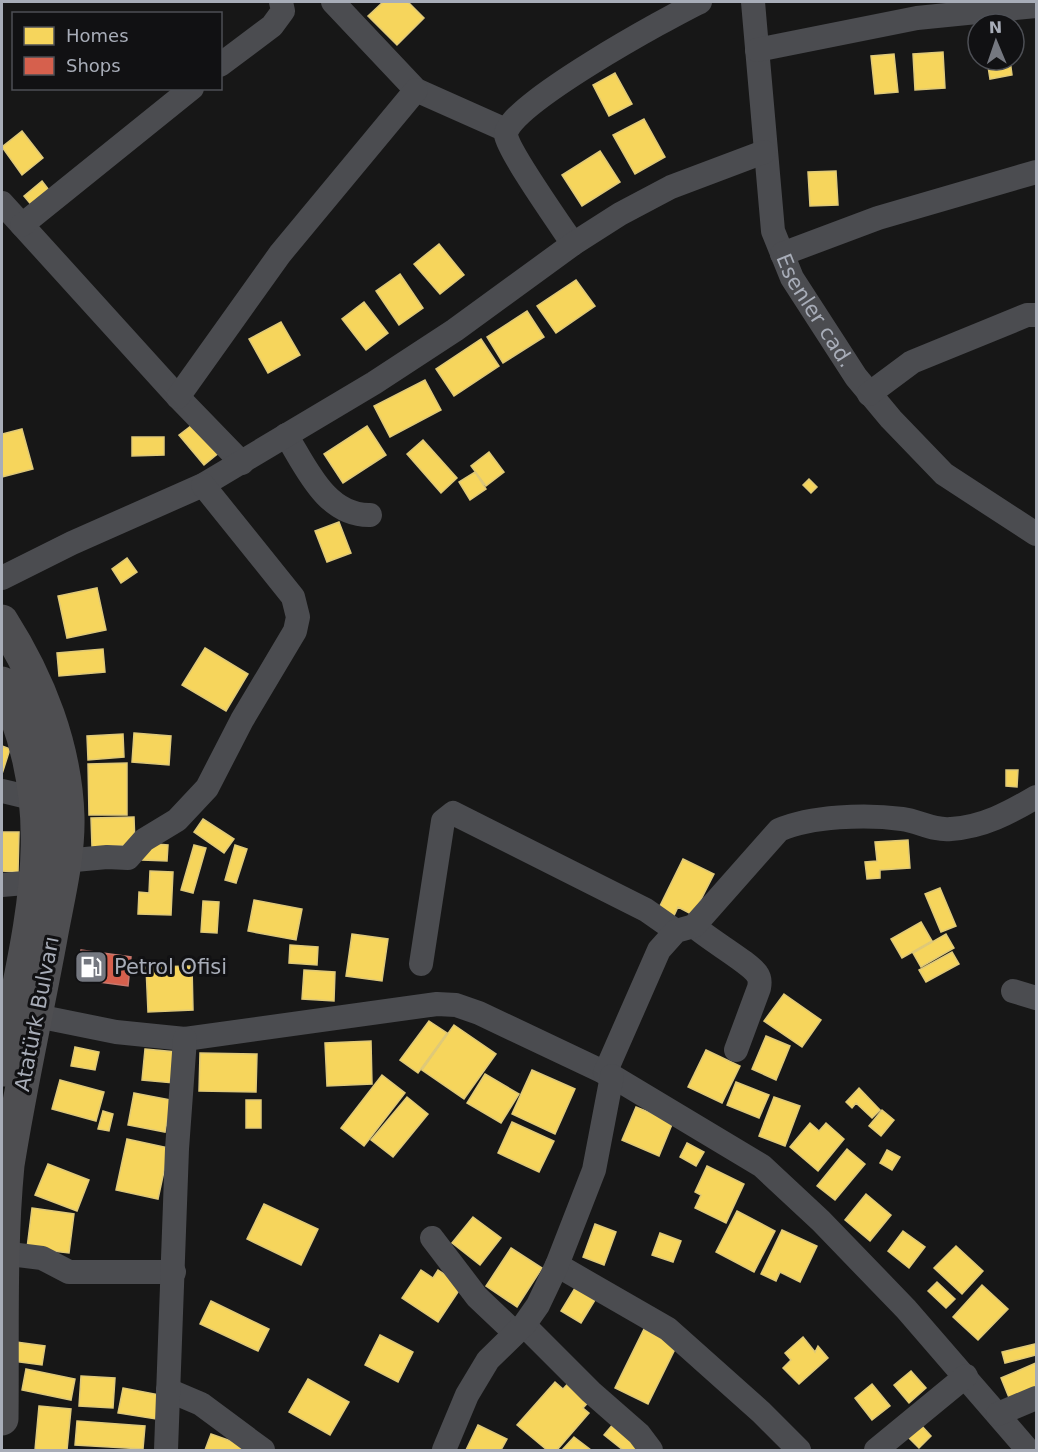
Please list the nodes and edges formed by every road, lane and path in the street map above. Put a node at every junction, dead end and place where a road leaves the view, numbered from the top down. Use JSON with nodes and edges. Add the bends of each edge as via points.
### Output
{"nodes":[{"id":1,"x":281,"y":2,"type":"edge"},
{"id":2,"x":333,"y":2,"type":"edge"},
{"id":3,"x":700,"y":2,"type":"edge"},
{"id":4,"x":753,"y":2,"type":"edge"},
{"id":5,"x":1036,"y":6,"type":"edge"},
{"id":6,"x":758,"y":50,"type":"junction"},
{"id":7,"x":222,"y":64,"type":"edge"},
{"id":8,"x":190,"y":90,"type":"edge"},
{"id":9,"x":416,"y":90,"type":"junction"},
{"id":10,"x":507,"y":130,"type":"junction"},
{"id":11,"x":764,"y":152,"type":"junction"},
{"id":12,"x":1036,"y":172,"type":"edge"},
{"id":13,"x":2,"y":202,"type":"edge"},
{"id":14,"x":22,"y":225,"type":"junction"},
{"id":15,"x":573,"y":244,"type":"junction"},
{"id":16,"x":782,"y":254,"type":"junction"},
{"id":17,"x":1036,"y":315,"type":"edge"},
{"id":18,"x":869,"y":394,"type":"junction"},
{"id":19,"x":178,"y":397,"type":"junction"},
{"id":20,"x":286,"y":435,"type":"junction"},
{"id":21,"x":242,"y":463,"type":"junction"},
{"id":22,"x":202,"y":485,"type":"junction"},
{"id":23,"x":370,"y":515,"type":"dead end"},
{"id":24,"x":1036,"y":534,"type":"edge"},
{"id":25,"x":2,"y":575,"type":"edge"},
{"id":26,"x":2,"y":621,"type":"edge"},
{"id":27,"x":2,"y":682,"type":"edge"},
{"id":28,"x":2,"y":791,"type":"edge"},
{"id":29,"x":1036,"y":797,"type":"edge"},
{"id":30,"x":36,"y":799,"type":"junction"},
{"id":31,"x":64,"y":861,"type":"junction"},
{"id":32,"x":36,"y":882,"type":"junction"},
{"id":33,"x":2,"y":885,"type":"edge"},
{"id":34,"x":685,"y":928,"type":"junction"},
{"id":35,"x":421,"y":964,"type":"dead end"},
{"id":36,"x":1013,"y":991,"type":"dead end"},
{"id":37,"x":1036,"y":998,"type":"edge"},
{"id":38,"x":31,"y":1001,"type":"junction"},
{"id":39,"x":185,"y":1039,"type":"junction"},
{"id":40,"x":736,"y":1050,"type":"dead end"},
{"id":41,"x":2,"y":1070,"type":"edge"},
{"id":42,"x":609,"y":1075,"type":"junction"},
{"id":43,"x":432,"y":1238,"type":"dead end"},
{"id":44,"x":2,"y":1253,"type":"edge"},
{"id":45,"x":557,"y":1265,"type":"junction"},
{"id":46,"x":174,"y":1272,"type":"junction"},
{"id":47,"x":520,"y":1329,"type":"junction"},
{"id":48,"x":966,"y":1376,"type":"junction"},
{"id":49,"x":168,"y":1390,"type":"junction"},
{"id":50,"x":1036,"y":1398,"type":"edge"},
{"id":51,"x":998,"y":1414,"type":"junction"},
{"id":52,"x":2,"y":1419,"type":"edge"},
{"id":53,"x":166,"y":1450,"type":"edge"},
{"id":54,"x":263,"y":1450,"type":"edge"},
{"id":55,"x":444,"y":1450,"type":"edge"},
{"id":56,"x":651,"y":1450,"type":"edge"},
{"id":57,"x":799,"y":1450,"type":"edge"},
{"id":58,"x":876,"y":1450,"type":"edge"},
{"id":59,"x":1028,"y":1450,"type":"edge"}],
"edges":[{"from":1,"to":7,"type":"street","via":[[283,11],[272,26]]},
{"from":2,"to":9,"type":"street"},
{"from":3,"to":10,"type":"street","via":[[589,64],[528,105]]},
{"from":4,"to":6,"type":"street","name":"Esenler cad."},
{"from":5,"to":6,"type":"street","via":[[917,18]]},
{"from":6,"to":11,"type":"street","name":"Esenler cad."},
{"from":8,"to":14,"type":"street"},
{"from":9,"to":10,"type":"street"},
{"from":9,"to":19,"type":"street","via":[[280,254]]},
{"from":10,"to":15,"type":"street","via":[[515,153]]},
{"from":11,"to":15,"type":"street","via":[[671,187]]},
{"from":11,"to":16,"type":"street","name":"Esenler cad.","via":[[773,231]]},
{"from":12,"to":16,"type":"street","via":[[878,218]]},
{"from":13,"to":14,"type":"street"},
{"from":14,"to":19,"type":"street"},
{"from":15,"to":20,"type":"street","via":[[455,330]]},
{"from":16,"to":18,"type":"street","name":"Esenler cad.","via":[[792,278]]},
{"from":17,"to":18,"type":"street","via":[[1027,315],[912,362]]},
{"from":18,"to":24,"type":"street","name":"Esenler cad.","via":[[944,474]]},
{"from":19,"to":21,"type":"street"},
{"from":20,"to":21,"type":"street"},
{"from":20,"to":23,"type":"street","via":[[325,496],[344,510]]},
{"from":21,"to":22,"type":"street"},
{"from":22,"to":25,"type":"street"},
{"from":22,"to":31,"type":"street","via":[[293,597],[298,617],[295,631],[207,788],[177,820],[144,840],[128,858]]},
{"from":26,"to":31,"type":"highway","name":"Atatürk Bulvarı","via":[[37,686],[52,729],[66,799]]},
{"from":27,"to":30,"type":"highway","name":"Atatürk Bulvarı","via":[[27,754]]},
{"from":28,"to":30,"type":"street"},
{"from":29,"to":34,"type":"street","via":[[1004,816],[952,829],[930,828],[902,819],[796,823],[770,838],[737,880]]},
{"from":30,"to":32,"type":"highway","name":"Atatürk Bulvarı"},
{"from":31,"to":38,"type":"highway","name":"Atatürk Bulvarı"},
{"from":32,"to":33,"type":"street"},
{"from":32,"to":38,"type":"highway","name":"Atatürk Bulvarı"},
{"from":34,"to":35,"type":"street","via":[[453,813],[442,821]]},
{"from":34,"to":40,"type":"street","via":[[755,971],[759,979]]},
{"from":34,"to":42,"type":"street","via":[[659,950]]},
{"from":36,"to":37,"type":"street"},
{"from":38,"to":39,"type":"street","via":[[116,1032]]},
{"from":38,"to":41,"type":"highway","name":"Atatürk Bulvarı"},
{"from":38,"to":44,"type":"highway","name":"Atatürk Bulvarı","via":[[8,1167]]},
{"from":39,"to":42,"type":"street","via":[[413,1007],[456,1005],[479,1012]]},
{"from":39,"to":46,"type":"street"},
{"from":42,"to":45,"type":"street","via":[[594,1170]]},
{"from":42,"to":48,"type":"street","via":[[762,1166],[828,1229]]},
{"from":43,"to":47,"type":"street","via":[[477,1297]]},
{"from":44,"to":46,"type":"street","via":[[42,1258],[69,1272]]},
{"from":44,"to":52,"type":"highway","name":"Atatürk Bulvarı"},
{"from":45,"to":47,"type":"street","via":[[538,1305]]},
{"from":45,"to":57,"type":"street","via":[[668,1329]]},
{"from":46,"to":49,"type":"street"},
{"from":47,"to":55,"type":"street","via":[[488,1360],[466,1395]]},
{"from":47,"to":56,"type":"street","via":[[639,1434]]},
{"from":48,"to":51,"type":"street"},
{"from":48,"to":58,"type":"street"},
{"from":49,"to":53,"type":"street"},
{"from":49,"to":54,"type":"street","via":[[201,1404]]},
{"from":50,"to":51,"type":"street"},
{"from":51,"to":59,"type":"street"}]}
